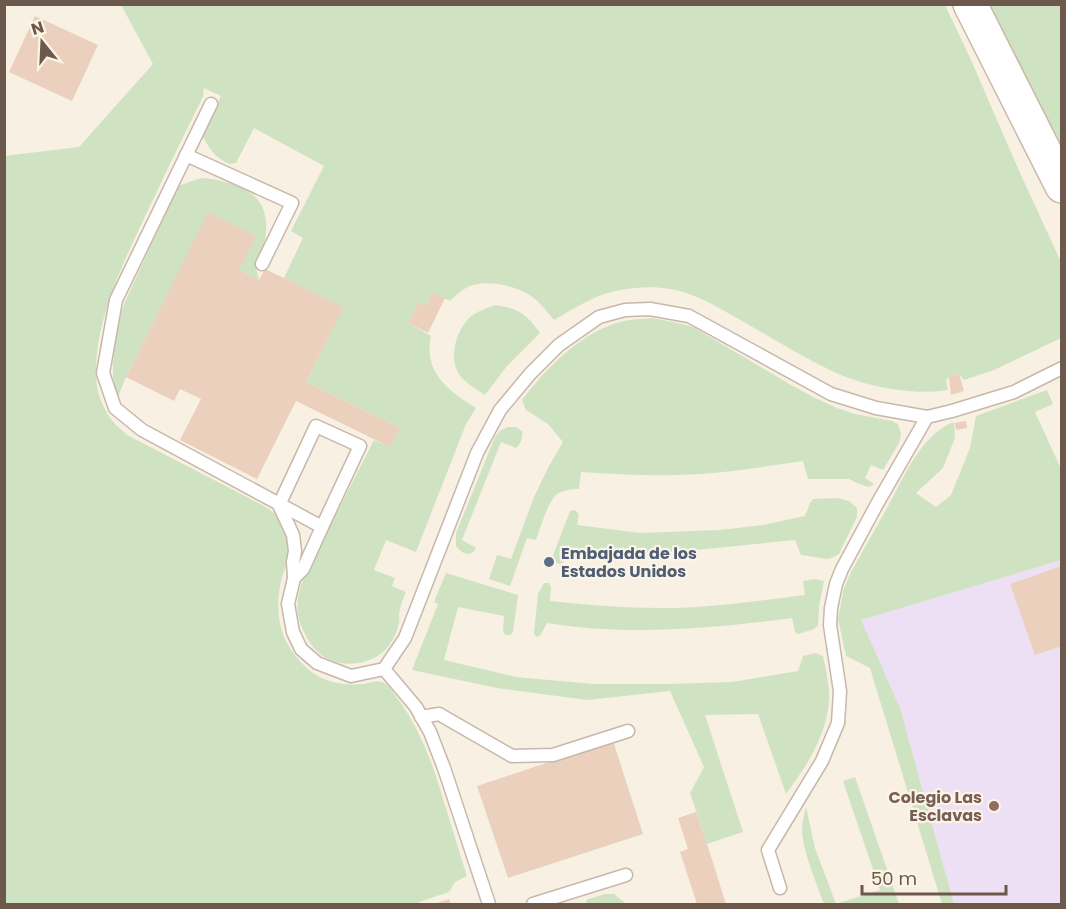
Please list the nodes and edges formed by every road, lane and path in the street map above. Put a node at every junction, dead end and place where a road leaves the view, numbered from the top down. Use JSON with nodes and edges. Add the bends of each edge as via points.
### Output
{"nodes":[{"id":1,"x":969,"y":4,"type":"edge"},
{"id":2,"x":211,"y":104,"type":"dead end"},
{"id":3,"x":186,"y":155,"type":"junction"},
{"id":4,"x":1062,"y":186,"type":"edge"},
{"id":5,"x":262,"y":264,"type":"dead end"},
{"id":6,"x":1062,"y":368,"type":"edge"},
{"id":7,"x":927,"y":417,"type":"junction"},
{"id":8,"x":279,"y":505,"type":"junction"},
{"id":9,"x":322,"y":527,"type":"junction"},
{"id":10,"x":294,"y":578,"type":"junction"},
{"id":11,"x":384,"y":669,"type":"junction"},
{"id":12,"x":421,"y":717,"type":"junction"},
{"id":13,"x":628,"y":730,"type":"dead end"},
{"id":14,"x":626,"y":875,"type":"dead end"},
{"id":15,"x":780,"y":888,"type":"dead end"},
{"id":16,"x":489,"y":904,"type":"edge"},
{"id":17,"x":533,"y":904,"type":"edge"}],
"edges":[{"from":1,"to":4,"type":"street"},
{"from":2,"to":3,"type":"lane"},
{"from":3,"to":5,"type":"lane","via":[[292,203]]},
{"from":3,"to":8,"type":"lane","via":[[116,300],[103,373],[115,408],[142,430]]},
{"from":6,"to":7,"type":"lane","via":[[1014,392]]},
{"from":7,"to":11,"type":"lane","via":[[876,408],[831,394],[689,316],[650,309],[599,317],[559,345],[501,410],[477,453],[405,638]]},
{"from":7,"to":15,"type":"lane","via":[[836,584],[830,625],[840,691],[838,723],[822,761],[768,850]]},
{"from":8,"to":9,"type":"lane"},
{"from":8,"to":9,"type":"lane","via":[[316,426],[360,446]]},
{"from":8,"to":10,"type":"lane","via":[[293,535]]},
{"from":9,"to":10,"type":"lane","via":[[303,569]]},
{"from":10,"to":11,"type":"lane","via":[[288,604],[293,632],[302,649],[317,663],[351,676]]},
{"from":11,"to":12,"type":"lane"},
{"from":12,"to":13,"type":"lane","via":[[439,714],[512,756],[553,754]]},
{"from":12,"to":16,"type":"lane","via":[[444,768]]},
{"from":14,"to":17,"type":"lane"}]}
